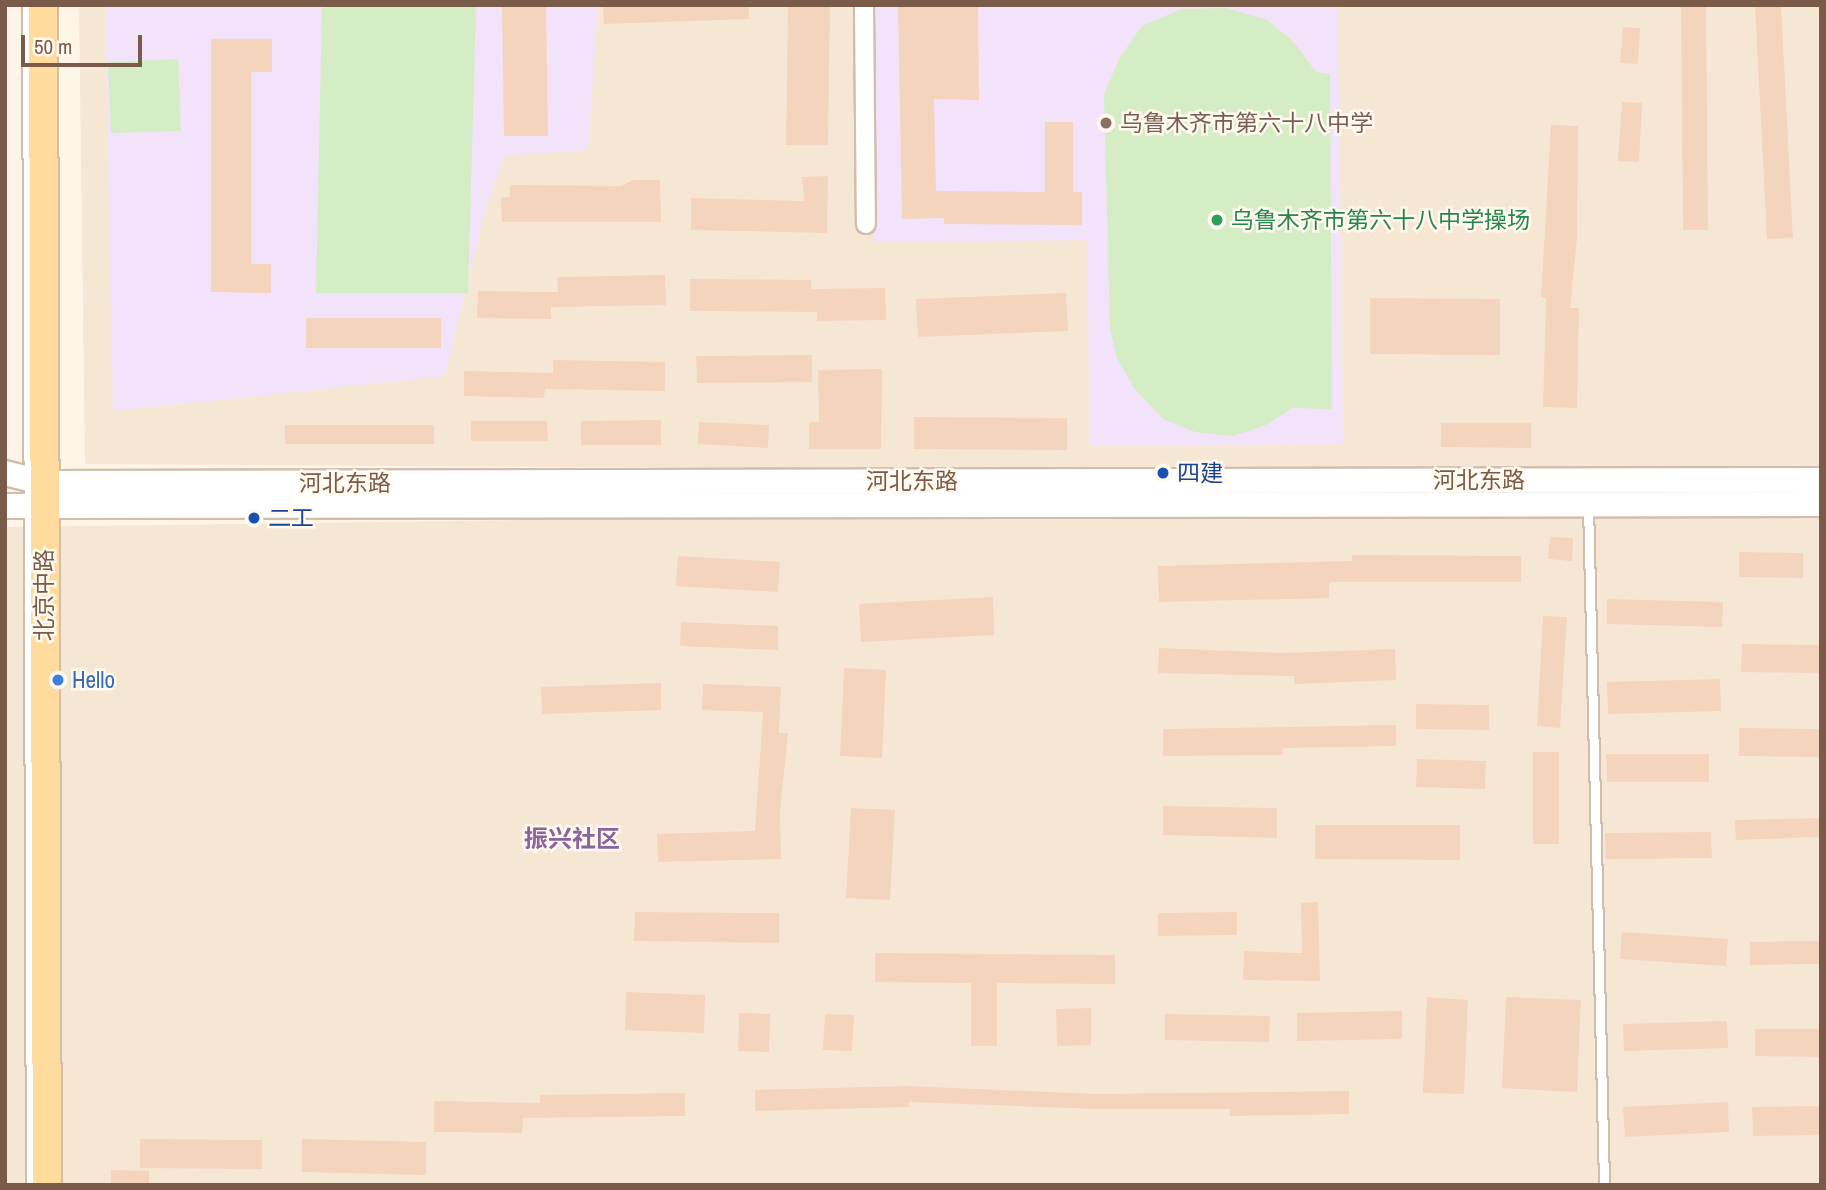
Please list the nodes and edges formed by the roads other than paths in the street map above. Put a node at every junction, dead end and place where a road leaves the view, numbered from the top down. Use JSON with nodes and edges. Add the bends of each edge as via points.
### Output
{"nodes":[{"id":1,"x":27,"y":5,"type":"edge"},
{"id":2,"x":43,"y":5,"type":"edge"},
{"id":3,"x":864,"y":5,"type":"edge"},
{"id":4,"x":866,"y":224,"type":"dead end"},
{"id":5,"x":5,"y":473,"type":"edge"},
{"id":6,"x":1821,"y":480,"type":"edge"},
{"id":7,"x":31,"y":497,"type":"edge"},
{"id":8,"x":1588,"y":503,"type":"junction"},
{"id":9,"x":1821,"y":504,"type":"edge"},
{"id":10,"x":31,"y":1185,"type":"edge"},
{"id":11,"x":47,"y":1185,"type":"edge"},
{"id":12,"x":1604,"y":1185,"type":"edge"}],
"edges":[{"from":1,"to":7,"type":"lane"},
{"from":2,"to":7,"type":"main road","name":"北京中路"},
{"from":3,"to":4,"type":"street"},
{"from":5,"to":7,"type":"main road","name":"河北东路"},
{"from":6,"to":7,"type":"main road","name":"河北东路"},
{"from":7,"to":8,"type":"main road"},
{"from":7,"to":10,"type":"lane"},
{"from":7,"to":11,"type":"main road","name":"北京中路"},
{"from":8,"to":9,"type":"main road"},
{"from":8,"to":12,"type":"lane"}]}
